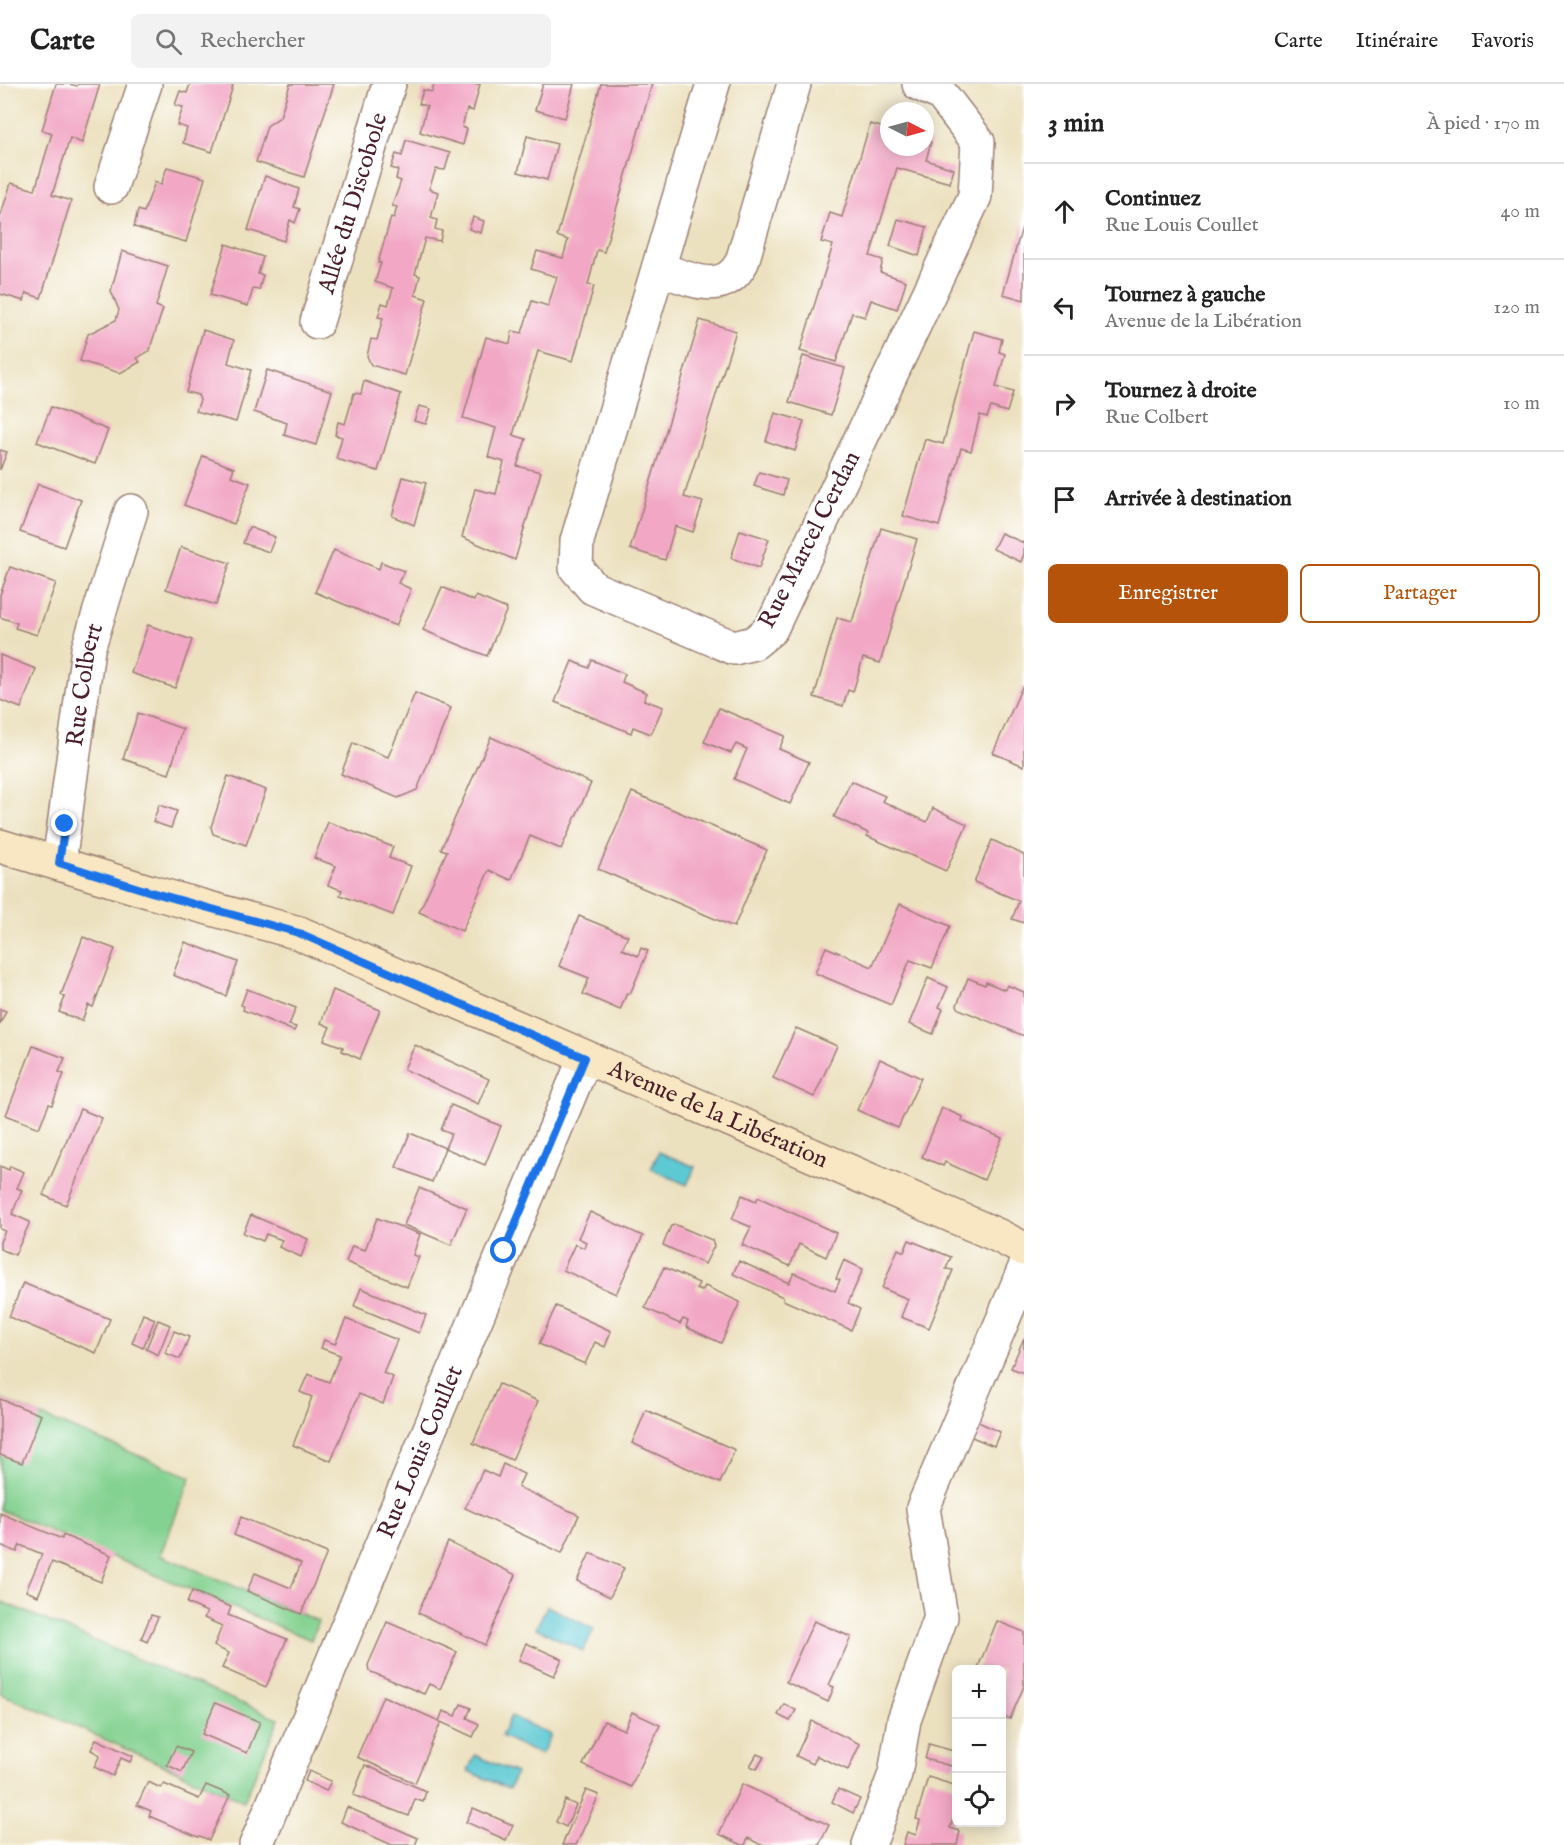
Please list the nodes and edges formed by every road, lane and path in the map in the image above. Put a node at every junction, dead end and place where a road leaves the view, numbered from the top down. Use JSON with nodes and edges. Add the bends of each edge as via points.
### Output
{"nodes":[{"id":1,"x":145,"y":84,"type":"edge"},
{"id":2,"x":388,"y":84,"type":"edge"},
{"id":3,"x":713,"y":84,"type":"edge"},
{"id":4,"x":794,"y":84,"type":"edge"},
{"id":5,"x":919,"y":84,"type":"edge"},
{"id":6,"x":111,"y":187,"type":"dead end"},
{"id":7,"x":659,"y":268,"type":"junction"},
{"id":8,"x":317,"y":322,"type":"dead end"},
{"id":9,"x":132,"y":511,"type":"dead end"},
{"id":10,"x":0,"y":846,"type":"edge"},
{"id":11,"x":59,"y":863,"type":"junction"},
{"id":12,"x":585,"y":1058,"type":"junction"},
{"id":13,"x":1024,"y":1249,"type":"edge"},
{"id":14,"x":1024,"y":1270,"type":"edge"},
{"id":15,"x":256,"y":1845,"type":"edge"},
{"id":16,"x":869,"y":1845,"type":"edge"}],
"edges":[{"from":1,"to":6,"type":"street"},
{"from":2,"to":8,"type":"street","name":"Allée du Discobole"},
{"from":3,"to":7,"type":"street","name":"Rue Marcel Cerdan"},
{"from":4,"to":7,"type":"street","via":[[737,272],[714,284]]},
{"from":5,"to":7,"type":"street","name":"Rue Marcel Cerdan","via":[[941,94],[978,142],[975,196],[771,629],[754,644],[734,648],[604,593],[593,588],[576,568],[578,541]]},
{"from":9,"to":11,"type":"street","name":"Rue Colbert","via":[[88,649]]},
{"from":10,"to":11,"type":"main road","name":"Avenue de la Libération"},
{"from":11,"to":12,"type":"main road","name":"Avenue de la Libération","via":[[299,933]]},
{"from":12,"to":13,"type":"main road","name":"Avenue de la Libération"},
{"from":12,"to":15,"type":"street","name":"Rue Louis Coullet"},
{"from":14,"to":16,"type":"street","via":[[923,1508],[941,1617],[904,1720],[895,1774]]}]}
